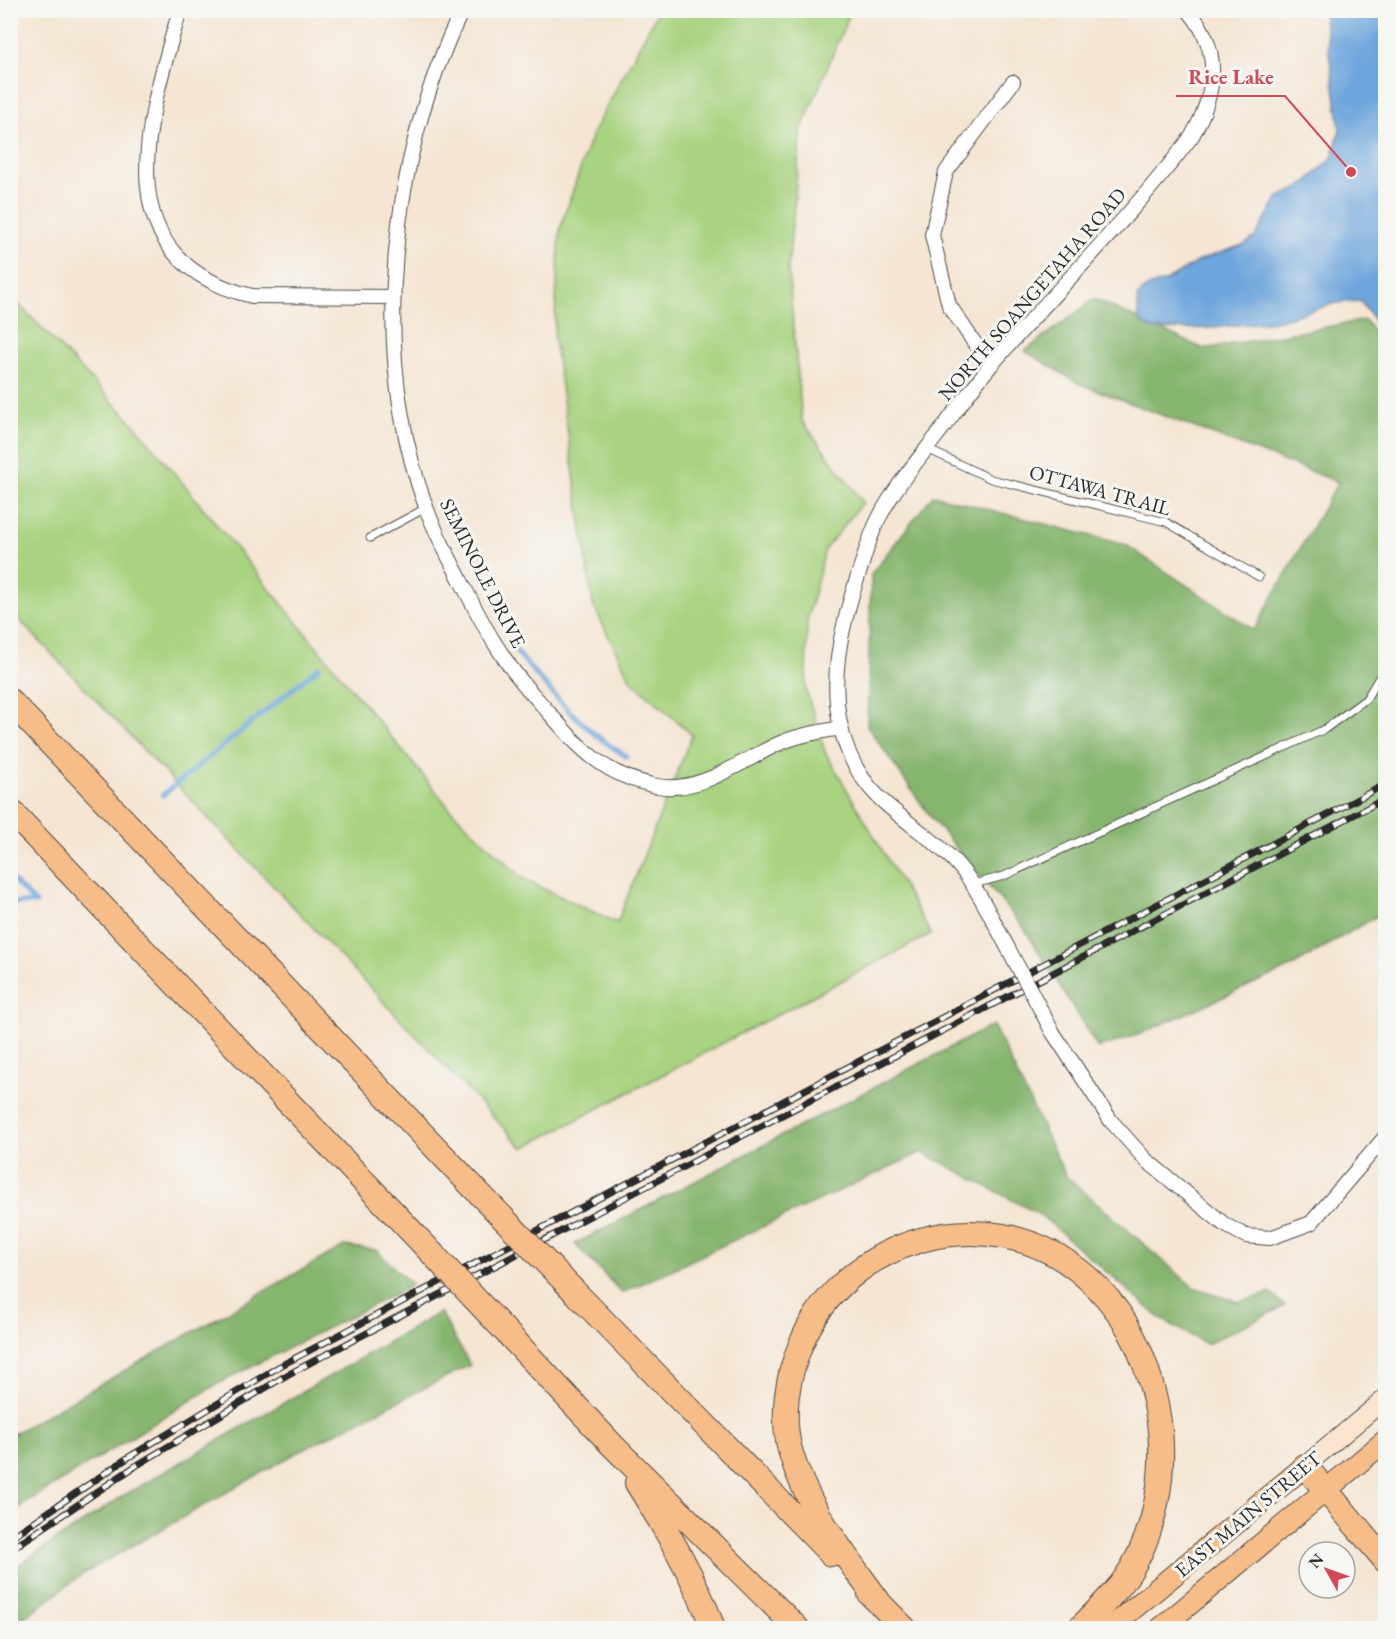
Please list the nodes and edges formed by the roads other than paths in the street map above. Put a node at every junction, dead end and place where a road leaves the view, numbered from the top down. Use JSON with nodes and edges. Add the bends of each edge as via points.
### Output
{"nodes":[{"id":1,"x":180,"y":10,"type":"edge"},
{"id":2,"x":462,"y":10,"type":"edge"},
{"id":3,"x":1188,"y":10,"type":"edge"},
{"id":4,"x":1013,"y":82,"type":"dead end"},
{"id":5,"x":394,"y":297,"type":"junction"},
{"id":6,"x":990,"y":366,"type":"junction"},
{"id":7,"x":927,"y":449,"type":"junction"},
{"id":8,"x":426,"y":508,"type":"junction"},
{"id":9,"x":370,"y":538,"type":"dead end"},
{"id":10,"x":1259,"y":577,"type":"dead end"},
{"id":11,"x":1386,"y":666,"type":"edge"},
{"id":12,"x":10,"y":701,"type":"edge"},
{"id":13,"x":841,"y":728,"type":"junction"},
{"id":14,"x":10,"y":810,"type":"edge"},
{"id":15,"x":974,"y":884,"type":"junction"},
{"id":16,"x":1386,"y":1136,"type":"edge"},
{"id":17,"x":1386,"y":1398,"type":"edge"},
{"id":18,"x":1386,"y":1440,"type":"edge"},
{"id":19,"x":613,"y":1446,"type":"junction"},
{"id":20,"x":1305,"y":1466,"type":"junction"},
{"id":21,"x":1326,"y":1491,"type":"junction"},
{"id":22,"x":1386,"y":1561,"type":"edge"},
{"id":23,"x":880,"y":1605,"type":"junction"},
{"id":24,"x":713,"y":1629,"type":"edge"},
{"id":25,"x":797,"y":1629,"type":"edge"},
{"id":26,"x":904,"y":1629,"type":"edge"},
{"id":27,"x":1080,"y":1629,"type":"edge"},
{"id":28,"x":1110,"y":1629,"type":"edge"},
{"id":29,"x":1161,"y":1629,"type":"edge"}],
"edges":[{"from":1,"to":5,"type":"street","via":[[162,70],[146,163],[154,214],[166,245],[196,274],[242,293],[271,297]]},
{"from":2,"to":5,"type":"street","name":"SEMINOLE DRIVE","via":[[433,77],[414,139],[397,229]]},
{"from":3,"to":6,"type":"street","name":"NORTH SOANGETAHA ROAD","via":[[1208,39],[1212,88],[1205,113],[1192,136]]},
{"from":4,"to":6,"type":"street","via":[[946,172],[932,235],[949,305]]},
{"from":5,"to":8,"type":"street","name":"SEMINOLE DRIVE","via":[[400,400]]},
{"from":6,"to":7,"type":"street","name":"NORTH SOANGETAHA ROAD"},
{"from":7,"to":10,"type":"lane","name":"OTTAWA TRAIL","via":[[991,479],[1166,522]]},
{"from":7,"to":13,"type":"street","name":"NORTH SOANGETAHA ROAD","via":[[877,521],[850,598],[836,670],[835,699]]},
{"from":8,"to":9,"type":"lane"},
{"from":8,"to":13,"type":"street","name":"SEMINOLE DRIVE","via":[[498,653],[580,747],[610,771],[661,787],[682,786],[702,781],[780,743]]},
{"from":11,"to":15,"type":"lane","via":[[1366,699],[1325,729],[1004,876]]},
{"from":12,"to":23,"type":"highway","bridge":true,"via":[[472,1186]]},
{"from":13,"to":15,"type":"street","name":"NORTH SOANGETAHA ROAD","via":[[862,779],[901,819],[947,853]]},
{"from":14,"to":19,"type":"highway","bridge":true},
{"from":15,"to":16,"type":"street","name":"NORTH SOANGETAHA ROAD","bridge":true,"via":[[1052,1031],[1111,1121],[1146,1160],[1225,1225],[1246,1236],[1270,1238],[1311,1223]]},
{"from":17,"to":20,"type":"street","name":"EAST MAIN STREET"},
{"from":18,"to":21,"type":"main road","name":"EAST MAIN STREET"},
{"from":19,"to":24,"type":"highway","via":[[677,1546]]},
{"from":19,"to":25,"type":"highway"},
{"from":20,"to":21,"type":"highway"},
{"from":20,"to":28,"type":"main road","name":"EAST MAIN STREET"},
{"from":21,"to":22,"type":"highway"},
{"from":21,"to":29,"type":"main road","name":"EAST MAIN STREET"},
{"from":23,"to":26,"type":"highway"},
{"from":23,"to":27,"type":"highway","via":[[821,1521],[790,1449],[786,1414],[795,1357],[822,1306],[868,1262],[896,1247],[926,1238],[992,1235],[1053,1254],[1077,1268],[1100,1289],[1134,1337],[1153,1390],[1162,1449],[1155,1508],[1123,1581]]}]}
